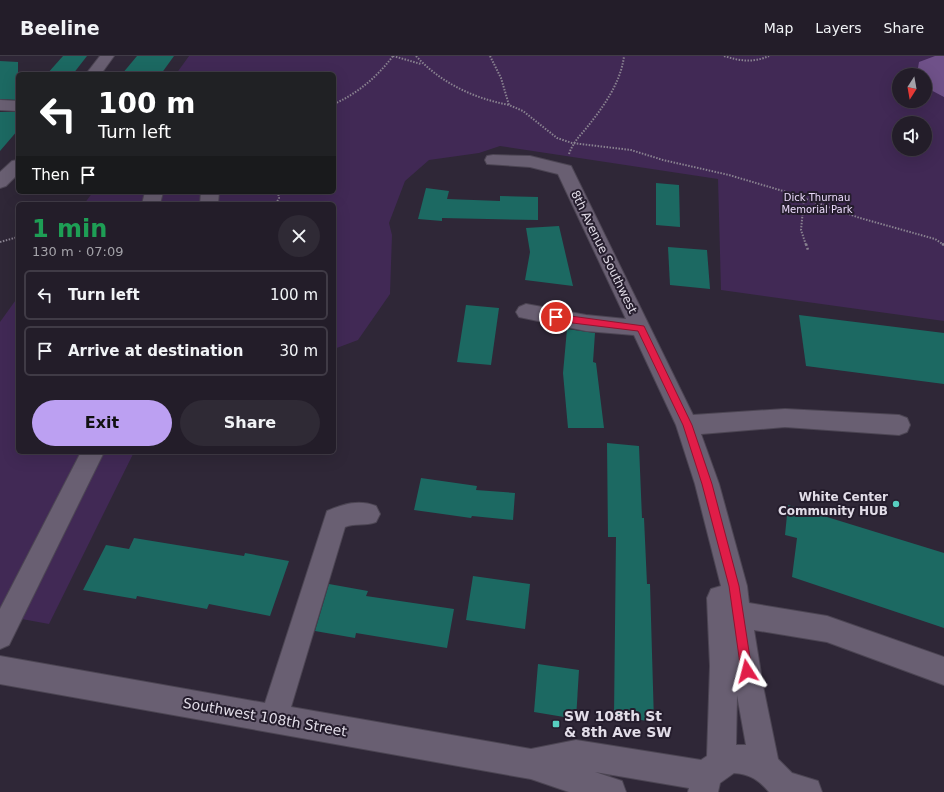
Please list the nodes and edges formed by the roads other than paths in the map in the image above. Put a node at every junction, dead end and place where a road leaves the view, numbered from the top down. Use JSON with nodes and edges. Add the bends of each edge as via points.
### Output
{"nodes":[{"id":1,"x":107,"y":56,"type":"edge"},
{"id":2,"x":95,"y":72,"type":"edge"},
{"id":3,"x":0,"y":105,"type":"edge"},
{"id":4,"x":16,"y":106,"type":"edge"},
{"id":5,"x":493,"y":160,"type":"dead end"},
{"id":6,"x":16,"y":167,"type":"edge"},
{"id":7,"x":0,"y":182,"type":"edge"},
{"id":8,"x":526,"y":312,"type":"dead end"},
{"id":9,"x":641,"y":328,"type":"junction"},
{"id":10,"x":687,"y":425,"type":"junction"},
{"id":11,"x":899,"y":425,"type":"dead end"},
{"id":12,"x":92,"y":454,"type":"edge"},
{"id":13,"x":368,"y":514,"type":"dead end"},
{"id":14,"x":730,"y":613,"type":"junction"},
{"id":15,"x":0,"y":636,"type":"edge"},
{"id":16,"x":0,"y":670,"type":"edge"},
{"id":17,"x":944,"y":671,"type":"edge"},
{"id":18,"x":274,"y":718,"type":"junction"},
{"id":19,"x":531,"y":764,"type":"junction"},
{"id":20,"x":711,"y":776,"type":"edge"},
{"id":21,"x":785,"y":784,"type":"edge"},
{"id":22,"x":610,"y":792,"type":"edge"}],
"edges":[{"from":1,"to":2,"type":"street"},
{"from":3,"to":4,"type":"street"},
{"from":5,"to":9,"type":"street","name":"8th Avenue Southwest","via":[[534,161],[565,170]]},
{"from":6,"to":7,"type":"street"},
{"from":8,"to":9,"type":"street"},
{"from":9,"to":10,"type":"street","name":"8th Avenue Southwest"},
{"from":10,"to":11,"type":"street","via":[[785,418]]},
{"from":10,"to":14,"type":"street","name":"8th Avenue Southwest","via":[[707,484],[734,586]]},
{"from":12,"to":15,"type":"street"},
{"from":13,"to":18,"type":"street","via":[[350,514],[335,519]]},
{"from":14,"to":17,"type":"street","via":[[827,629]]},
{"from":14,"to":20,"type":"street","name":"8th Avenue Southwest"},
{"from":14,"to":21,"type":"street","name":"8th Avenue Southwest","via":[[749,686]]},
{"from":16,"to":18,"type":"street","name":"Southwest 108th Street"},
{"from":18,"to":19,"type":"street","name":"Southwest 108th Street"},
{"from":19,"to":20,"type":"street","name":"Southwest 108th Street","via":[[576,754]]},
{"from":19,"to":22,"type":"street","name":"Southwest 108th Street"},
{"from":20,"to":21,"type":"street","name":"8th Avenue Southwest","via":[[742,758]]}]}
